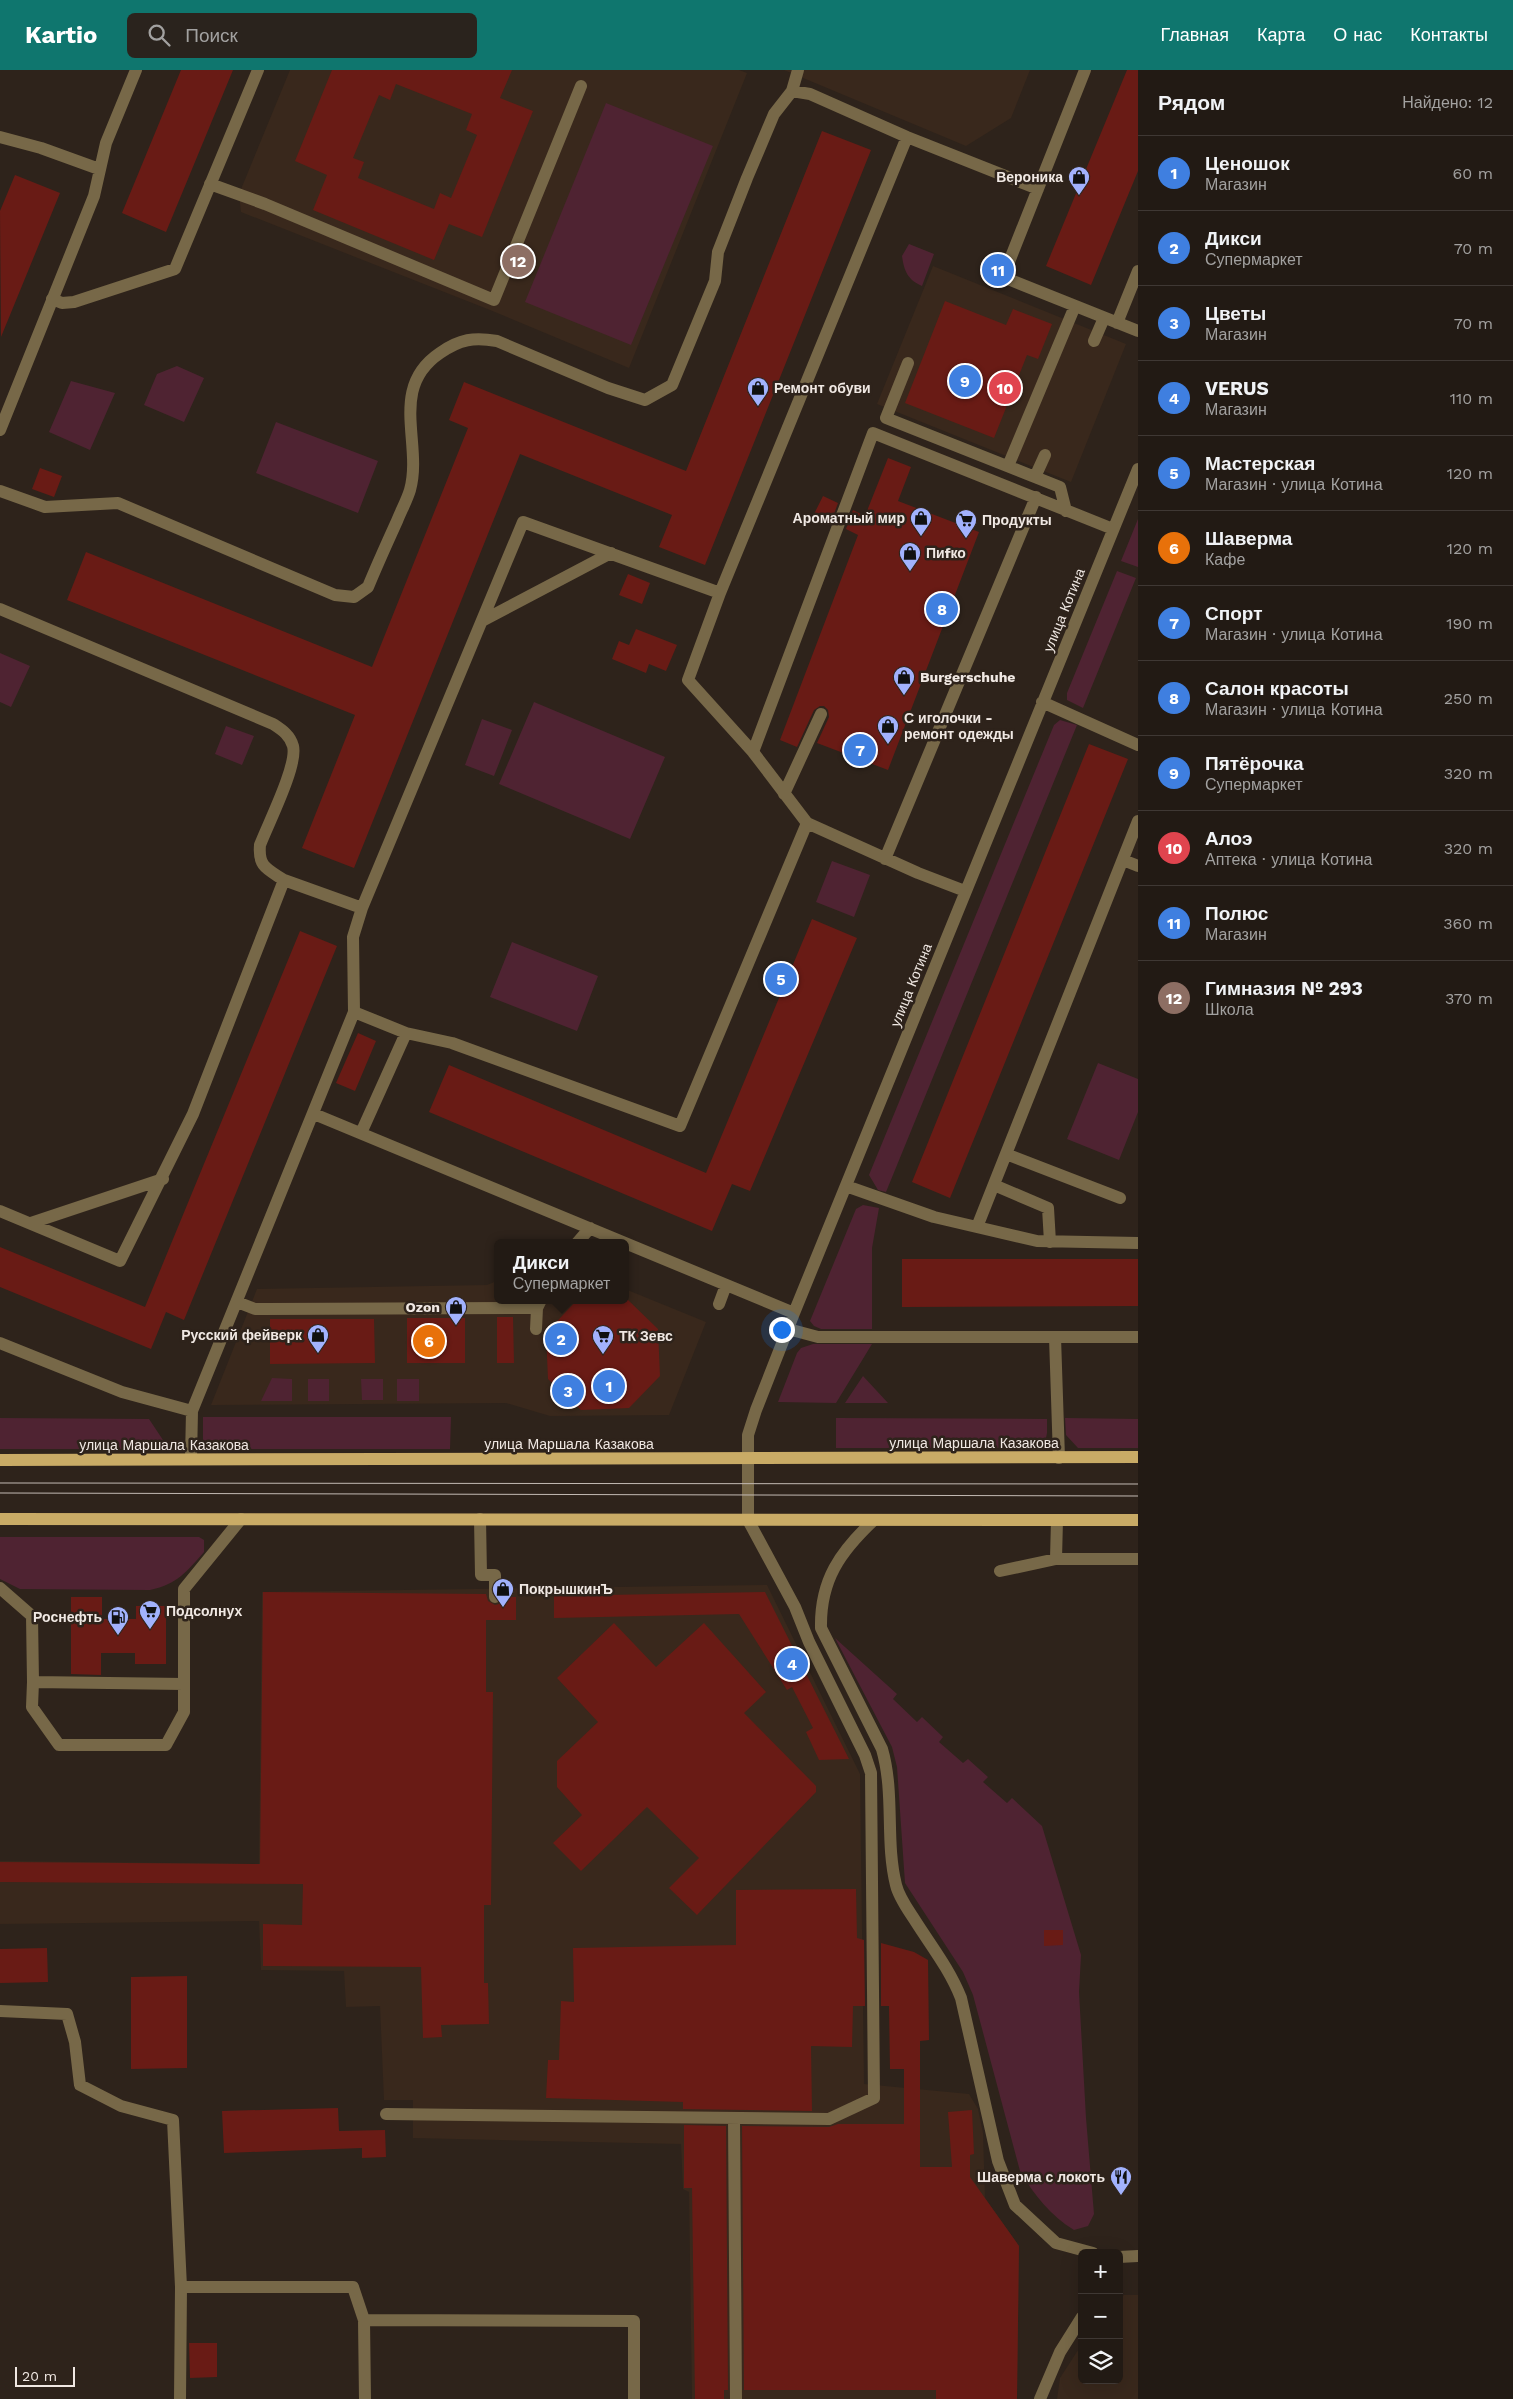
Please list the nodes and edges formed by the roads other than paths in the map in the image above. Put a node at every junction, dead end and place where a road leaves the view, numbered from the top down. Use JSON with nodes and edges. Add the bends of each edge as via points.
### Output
{"nodes":[{"id":1,"x":136,"y":70,"type":"edge"},
{"id":2,"x":258,"y":70,"type":"edge"},
{"id":3,"x":798,"y":70,"type":"edge"},
{"id":4,"x":1085,"y":70,"type":"edge"},
{"id":5,"x":581,"y":86,"type":"dead end"},
{"id":6,"x":792,"y":91,"type":"junction"},
{"id":7,"x":0,"y":137,"type":"edge"},
{"id":8,"x":907,"y":137,"type":"junction"},
{"id":9,"x":99,"y":169,"type":"junction"},
{"id":10,"x":210,"y":184,"type":"junction"},
{"id":11,"x":1038,"y":190,"type":"junction"},
{"id":12,"x":1138,"y":271,"type":"edge"},
{"id":13,"x":52,"y":299,"type":"junction"},
{"id":14,"x":1075,"y":306,"type":"junction"},
{"id":15,"x":1104,"y":318,"type":"junction"},
{"id":16,"x":1118,"y":323,"type":"junction"},
{"id":17,"x":1138,"y":331,"type":"edge"},
{"id":18,"x":1094,"y":341,"type":"dead end"},
{"id":19,"x":908,"y":363,"type":"dead end"},
{"id":20,"x":0,"y":430,"type":"edge"},
{"id":21,"x":1045,"y":455,"type":"dead end"},
{"id":22,"x":1008,"y":466,"type":"junction"},
{"id":23,"x":1138,"y":469,"type":"edge"},
{"id":24,"x":1035,"y":477,"type":"junction"},
{"id":25,"x":0,"y":491,"type":"edge"},
{"id":26,"x":1036,"y":497,"type":"junction"},
{"id":27,"x":1066,"y":511,"type":"junction"},
{"id":28,"x":1113,"y":529,"type":"junction"},
{"id":29,"x":611,"y":553,"type":"junction"},
{"id":30,"x":720,"y":593,"type":"junction"},
{"id":31,"x":0,"y":609,"type":"edge"},
{"id":32,"x":482,"y":622,"type":"junction"},
{"id":33,"x":1042,"y":702,"type":"junction"},
{"id":34,"x":821,"y":714,"type":"dead end"},
{"id":35,"x":1138,"y":745,"type":"edge"},
{"id":36,"x":753,"y":752,"type":"junction"},
{"id":37,"x":784,"y":794,"type":"junction"},
{"id":38,"x":1138,"y":821,"type":"edge"},
{"id":39,"x":807,"y":823,"type":"junction"},
{"id":40,"x":885,"y":859,"type":"junction"},
{"id":41,"x":1123,"y":860,"type":"junction"},
{"id":42,"x":1138,"y":866,"type":"edge"},
{"id":43,"x":284,"y":880,"type":"junction"},
{"id":44,"x":965,"y":891,"type":"junction"},
{"id":45,"x":362,"y":908,"type":"junction"},
{"id":46,"x":354,"y":1012,"type":"junction"},
{"id":47,"x":406,"y":1033,"type":"junction"},
{"id":48,"x":314,"y":1114,"type":"junction"},
{"id":49,"x":361,"y":1133,"type":"junction"},
{"id":50,"x":1006,"y":1154,"type":"junction"},
{"id":51,"x":163,"y":1179,"type":"junction"},
{"id":52,"x":994,"y":1185,"type":"junction"},
{"id":53,"x":846,"y":1186,"type":"junction"},
{"id":54,"x":1120,"y":1198,"type":"dead end"},
{"id":55,"x":0,"y":1211,"type":"edge"},
{"id":56,"x":31,"y":1223,"type":"junction"},
{"id":57,"x":978,"y":1227,"type":"junction"},
{"id":58,"x":590,"y":1228,"type":"junction"},
{"id":59,"x":580,"y":1239,"type":"edge"},
{"id":60,"x":616,"y":1239,"type":"edge"},
{"id":61,"x":1050,"y":1242,"type":"junction"},
{"id":62,"x":1138,"y":1243,"type":"edge"},
{"id":63,"x":629,"y":1244,"type":"edge"},
{"id":64,"x":726,"y":1285,"type":"junction"},
{"id":65,"x":236,"y":1302,"type":"junction"},
{"id":66,"x":539,"y":1304,"type":"edge"},
{"id":67,"x":719,"y":1304,"type":"dead end"},
{"id":68,"x":794,"y":1313,"type":"junction"},
{"id":69,"x":536,"y":1329,"type":"dead end"},
{"id":70,"x":788,"y":1329,"type":"junction"},
{"id":71,"x":1055,"y":1337,"type":"junction"},
{"id":72,"x":1138,"y":1337,"type":"edge"},
{"id":73,"x":0,"y":1343,"type":"edge"},
{"id":74,"x":192,"y":1412,"type":"junction"},
{"id":75,"x":747,"y":1458,"type":"junction"},
{"id":76,"x":1059,"y":1458,"type":"junction"},
{"id":77,"x":1138,"y":1458,"type":"edge"},
{"id":78,"x":191,"y":1459,"type":"junction"},
{"id":79,"x":0,"y":1460,"type":"edge"},
{"id":80,"x":0,"y":1519,"type":"edge"},
{"id":81,"x":241,"y":1519,"type":"junction"},
{"id":82,"x":480,"y":1519,"type":"junction"},
{"id":83,"x":748,"y":1520,"type":"junction"},
{"id":84,"x":874,"y":1520,"type":"junction"},
{"id":85,"x":1057,"y":1520,"type":"junction"},
{"id":86,"x":1138,"y":1520,"type":"edge"},
{"id":87,"x":1056,"y":1559,"type":"junction"},
{"id":88,"x":1138,"y":1559,"type":"edge"},
{"id":89,"x":1000,"y":1571,"type":"dead end"},
{"id":90,"x":0,"y":1588,"type":"edge"},
{"id":91,"x":496,"y":1597,"type":"dead end"},
{"id":92,"x":795,"y":1607,"type":"junction"},
{"id":93,"x":821,"y":1628,"type":"junction"},
{"id":94,"x":33,"y":1682,"type":"junction"},
{"id":95,"x":184,"y":1684,"type":"junction"},
{"id":96,"x":0,"y":2011,"type":"edge"},
{"id":97,"x":386,"y":2114,"type":"dead end"},
{"id":98,"x":734,"y":2118,"type":"junction"},
{"id":99,"x":1080,"y":2249,"type":"edge"},
{"id":100,"x":1138,"y":2256,"type":"edge"},
{"id":101,"x":1123,"y":2257,"type":"edge"},
{"id":102,"x":181,"y":2287,"type":"junction"},
{"id":103,"x":364,"y":2320,"type":"junction"},
{"id":104,"x":1078,"y":2323,"type":"edge"},
{"id":105,"x":180,"y":2399,"type":"edge"},
{"id":106,"x":365,"y":2399,"type":"edge"},
{"id":107,"x":634,"y":2399,"type":"edge"},
{"id":108,"x":736,"y":2399,"type":"edge"},
{"id":109,"x":1040,"y":2399,"type":"edge"}],
"edges":[{"from":1,"to":9,"type":"street","via":[[106,143]]},
{"from":2,"to":10,"type":"street"},
{"from":3,"to":6,"type":"street"},
{"from":4,"to":11,"type":"street"},
{"from":5,"to":10,"type":"street","via":[[494,300]]},
{"from":6,"to":8,"type":"street","via":[[810,94]]},
{"from":6,"to":25,"type":"street","via":[[774,114],[718,252],[715,281],[672,385],[645,400],[608,388],[497,341],[478,337],[453,344],[430,360],[415,381],[409,424],[414,468],[410,490],[368,587],[354,597],[335,595],[118,503],[45,507]]},
{"from":7,"to":9,"type":"street"},
{"from":8,"to":11,"type":"street"},
{"from":8,"to":30,"type":"street"},
{"from":9,"to":13,"type":"street","via":[[94,196]]},
{"from":10,"to":13,"type":"street","via":[[175,268],[74,302],[62,303]]},
{"from":11,"to":14,"type":"street","via":[[1003,277]]},
{"from":12,"to":16,"type":"street"},
{"from":13,"to":20,"type":"street"},
{"from":14,"to":15,"type":"street"},
{"from":14,"to":22,"type":"street"},
{"from":15,"to":16,"type":"street"},
{"from":15,"to":18,"type":"street"},
{"from":16,"to":17,"type":"street"},
{"from":19,"to":22,"type":"street","via":[[886,418]]},
{"from":21,"to":24,"type":"street"},
{"from":22,"to":24,"type":"street"},
{"from":23,"to":28,"type":"street","name":"улица Котина"},
{"from":24,"to":27,"type":"street","via":[[1060,487]]},
{"from":26,"to":27,"type":"street"},
{"from":26,"to":36,"type":"street","via":[[873,432]]},
{"from":26,"to":40,"type":"street"},
{"from":27,"to":28,"type":"street"},
{"from":28,"to":33,"type":"street","name":"улица Котина"},
{"from":29,"to":30,"type":"street"},
{"from":29,"to":32,"type":"street"},
{"from":29,"to":32,"type":"street","via":[[524,522]]},
{"from":30,"to":36,"type":"street","via":[[688,680]]},
{"from":31,"to":43,"type":"street","via":[[273,724],[288,734],[294,747],[293,762],[260,845],[259,858],[265,868]]},
{"from":32,"to":45,"type":"street"},
{"from":33,"to":35,"type":"street"},
{"from":33,"to":44,"type":"street","name":"улица Котина"},
{"from":34,"to":37,"type":"street"},
{"from":36,"to":37,"type":"street"},
{"from":37,"to":39,"type":"street"},
{"from":38,"to":41,"type":"street"},
{"from":39,"to":40,"type":"street"},
{"from":39,"to":47,"type":"street","via":[[680,1126],[452,1043]]},
{"from":40,"to":44,"type":"street"},
{"from":41,"to":42,"type":"street"},
{"from":41,"to":50,"type":"street"},
{"from":43,"to":45,"type":"street"},
{"from":43,"to":51,"type":"street","via":[[193,1114]]},
{"from":44,"to":53,"type":"street","name":"улица Котина"},
{"from":45,"to":46,"type":"street","via":[[353,937]]},
{"from":46,"to":47,"type":"street"},
{"from":46,"to":48,"type":"street"},
{"from":47,"to":49,"type":"street"},
{"from":48,"to":49,"type":"street"},
{"from":48,"to":65,"type":"street"},
{"from":49,"to":58,"type":"street"},
{"from":50,"to":52,"type":"street"},
{"from":50,"to":54,"type":"street"},
{"from":51,"to":56,"type":"street"},
{"from":51,"to":56,"type":"street","via":[[120,1261]]},
{"from":52,"to":57,"type":"street"},
{"from":52,"to":61,"type":"street","via":[[1048,1208]]},
{"from":53,"to":57,"type":"street","via":[[934,1217]]},
{"from":53,"to":68,"type":"street","name":"улица Котина"},
{"from":55,"to":56,"type":"street"},
{"from":57,"to":61,"type":"street"},
{"from":58,"to":59,"type":"street"},
{"from":58,"to":60,"type":"street"},
{"from":61,"to":62,"type":"street"},
{"from":63,"to":64,"type":"street"},
{"from":64,"to":67,"type":"street"},
{"from":64,"to":68,"type":"street"},
{"from":65,"to":66,"type":"street","via":[[255,1309]]},
{"from":65,"to":74,"type":"street"},
{"from":66,"to":69,"type":"street"},
{"from":68,"to":70,"type":"street","name":"улица Котина"},
{"from":70,"to":71,"type":"street","via":[[818,1337]]},
{"from":70,"to":75,"type":"street","name":"улица Котина","via":[[748,1435]]},
{"from":71,"to":72,"type":"street"},
{"from":71,"to":76,"type":"street"},
{"from":73,"to":74,"type":"street","via":[[122,1392]]},
{"from":74,"to":78,"type":"street"},
{"from":75,"to":76,"type":"main road","name":"улица Маршала Казакова"},
{"from":75,"to":78,"type":"main road","name":"улица Маршала Казакова"},
{"from":75,"to":83,"type":"street","name":"улица Котина"},
{"from":76,"to":77,"type":"main road","name":"улица Маршала Казакова"},
{"from":78,"to":79,"type":"main road","name":"улица Маршала Казакова"},
{"from":80,"to":81,"type":"main road"},
{"from":81,"to":82,"type":"main road"},
{"from":81,"to":95,"type":"street","via":[[184,1589]]},
{"from":82,"to":83,"type":"main road"},
{"from":82,"to":91,"type":"street","via":[[481,1575],[495,1575]]},
{"from":83,"to":84,"type":"main road"},
{"from":83,"to":92,"type":"street"},
{"from":84,"to":85,"type":"main road"},
{"from":84,"to":93,"type":"street","via":[[850,1542],[836,1564],[822,1601]]},
{"from":85,"to":86,"type":"main road"},
{"from":85,"to":87,"type":"street"},
{"from":87,"to":88,"type":"street"},
{"from":87,"to":89,"type":"street"},
{"from":90,"to":94,"type":"street","via":[[32,1616]]},
{"from":92,"to":93,"type":"street"},
{"from":92,"to":98,"type":"street","via":[[871,1774],[874,2098],[829,2120]]},
{"from":93,"to":99,"type":"street","via":[[882,1749],[888,1768],[896,1888],[953,1978],[961,1998],[998,2161],[1015,2205],[1056,2242]]},
{"from":94,"to":95,"type":"street"},
{"from":94,"to":95,"type":"street","via":[[32,1707],[59,1744],[69,1745],[166,1745],[184,1712]]},
{"from":96,"to":102,"type":"street","via":[[67,2014],[75,2042],[80,2085],[121,2106],[173,2120]]},
{"from":97,"to":98,"type":"street"},
{"from":98,"to":108,"type":"street"},
{"from":100,"to":101,"type":"street"},
{"from":102,"to":103,"type":"street","via":[[353,2287]]},
{"from":102,"to":105,"type":"street"},
{"from":103,"to":106,"type":"street"},
{"from":103,"to":107,"type":"street","via":[[634,2321]]},
{"from":104,"to":109,"type":"street","via":[[1060,2352]]}]}
